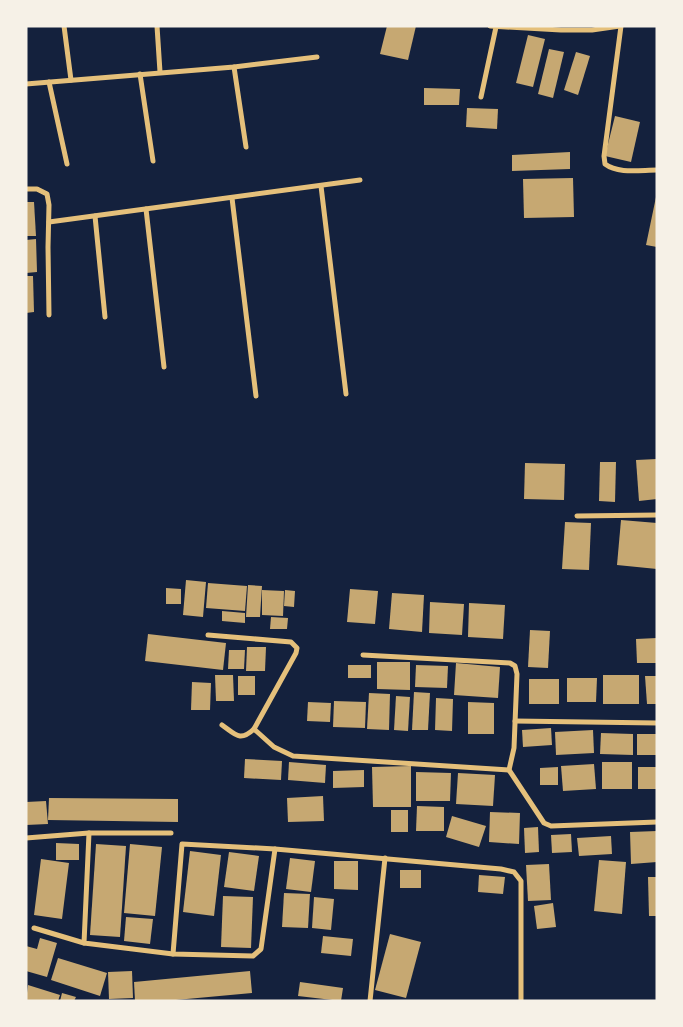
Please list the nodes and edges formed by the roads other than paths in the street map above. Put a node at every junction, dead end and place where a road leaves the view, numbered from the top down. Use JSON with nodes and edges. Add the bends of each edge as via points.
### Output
{"nodes":[{"id":1,"x":64,"y":26,"type":"edge"},
{"id":2,"x":157,"y":26,"type":"edge"},
{"id":3,"x":621,"y":26,"type":"edge"},
{"id":4,"x":493,"y":27,"type":"edge"},
{"id":5,"x":317,"y":57,"type":"dead end"},
{"id":6,"x":234,"y":66,"type":"junction"},
{"id":7,"x":160,"y":72,"type":"junction"},
{"id":8,"x":140,"y":74,"type":"junction"},
{"id":9,"x":71,"y":80,"type":"junction"},
{"id":10,"x":49,"y":82,"type":"junction"},
{"id":11,"x":26,"y":84,"type":"edge"},
{"id":12,"x":481,"y":98,"type":"dead end"},
{"id":13,"x":246,"y":147,"type":"dead end"},
{"id":14,"x":153,"y":161,"type":"dead end"},
{"id":15,"x":67,"y":164,"type":"dead end"},
{"id":16,"x":657,"y":170,"type":"edge"},
{"id":17,"x":360,"y":180,"type":"dead end"},
{"id":18,"x":321,"y":186,"type":"junction"},
{"id":19,"x":26,"y":189,"type":"edge"},
{"id":20,"x":232,"y":198,"type":"junction"},
{"id":21,"x":146,"y":209,"type":"junction"},
{"id":22,"x":95,"y":216,"type":"junction"},
{"id":23,"x":49,"y":222,"type":"junction"},
{"id":24,"x":49,"y":315,"type":"dead end"},
{"id":25,"x":104,"y":317,"type":"dead end"},
{"id":26,"x":164,"y":367,"type":"dead end"},
{"id":27,"x":346,"y":394,"type":"dead end"},
{"id":28,"x":256,"y":396,"type":"dead end"},
{"id":29,"x":657,"y":515,"type":"edge"},
{"id":30,"x":577,"y":516,"type":"dead end"},
{"id":31,"x":208,"y":634,"type":"dead end"},
{"id":32,"x":363,"y":655,"type":"dead end"},
{"id":33,"x":515,"y":721,"type":"junction"},
{"id":34,"x":657,"y":723,"type":"edge"},
{"id":35,"x":222,"y":725,"type":"dead end"},
{"id":36,"x":254,"y":729,"type":"junction"},
{"id":37,"x":508,"y":770,"type":"junction"},
{"id":38,"x":657,"y":822,"type":"edge"},
{"id":39,"x":88,"y":833,"type":"junction"},
{"id":40,"x":171,"y":833,"type":"dead end"},
{"id":41,"x":26,"y":838,"type":"edge"},
{"id":42,"x":275,"y":849,"type":"junction"},
{"id":43,"x":385,"y":858,"type":"junction"},
{"id":44,"x":34,"y":928,"type":"dead end"},
{"id":45,"x":84,"y":943,"type":"junction"},
{"id":46,"x":173,"y":954,"type":"junction"},
{"id":47,"x":370,"y":1001,"type":"edge"},
{"id":48,"x":521,"y":1001,"type":"edge"}],
"edges":[{"from":1,"to":9,"type":"street"},
{"from":2,"to":7,"type":"street"},
{"from":3,"to":4,"type":"street","via":[[592,30]]},
{"from":3,"to":16,"type":"street","via":[[605,164],[627,170]]},
{"from":4,"to":12,"type":"street"},
{"from":5,"to":6,"type":"street"},
{"from":6,"to":7,"type":"street"},
{"from":6,"to":13,"type":"street"},
{"from":7,"to":8,"type":"street"},
{"from":8,"to":9,"type":"street"},
{"from":8,"to":14,"type":"street"},
{"from":9,"to":10,"type":"street"},
{"from":10,"to":11,"type":"street"},
{"from":10,"to":15,"type":"street"},
{"from":17,"to":18,"type":"street"},
{"from":18,"to":20,"type":"street"},
{"from":18,"to":27,"type":"street"},
{"from":19,"to":23,"type":"street","via":[[47,194]]},
{"from":20,"to":21,"type":"street"},
{"from":20,"to":28,"type":"street"},
{"from":21,"to":22,"type":"street"},
{"from":21,"to":26,"type":"street"},
{"from":22,"to":23,"type":"street"},
{"from":22,"to":25,"type":"street"},
{"from":23,"to":24,"type":"street"},
{"from":29,"to":30,"type":"street"},
{"from":31,"to":36,"type":"street","via":[[291,642],[297,648]]},
{"from":32,"to":33,"type":"street","via":[[510,663],[515,666],[517,674]]},
{"from":33,"to":34,"type":"street"},
{"from":33,"to":37,"type":"street","via":[[514,748]]},
{"from":35,"to":36,"type":"street","via":[[243,737]]},
{"from":36,"to":37,"type":"street","via":[[274,747],[293,756]]},
{"from":37,"to":38,"type":"street","via":[[548,826]]},
{"from":39,"to":40,"type":"street"},
{"from":39,"to":41,"type":"street"},
{"from":39,"to":45,"type":"street"},
{"from":42,"to":43,"type":"street"},
{"from":42,"to":46,"type":"street","via":[[261,949],[253,956]]},
{"from":42,"to":46,"type":"street","via":[[182,844]]},
{"from":43,"to":47,"type":"street"},
{"from":43,"to":48,"type":"street","via":[[514,872],[521,882]]},
{"from":44,"to":45,"type":"street"},
{"from":45,"to":46,"type":"street"}]}
